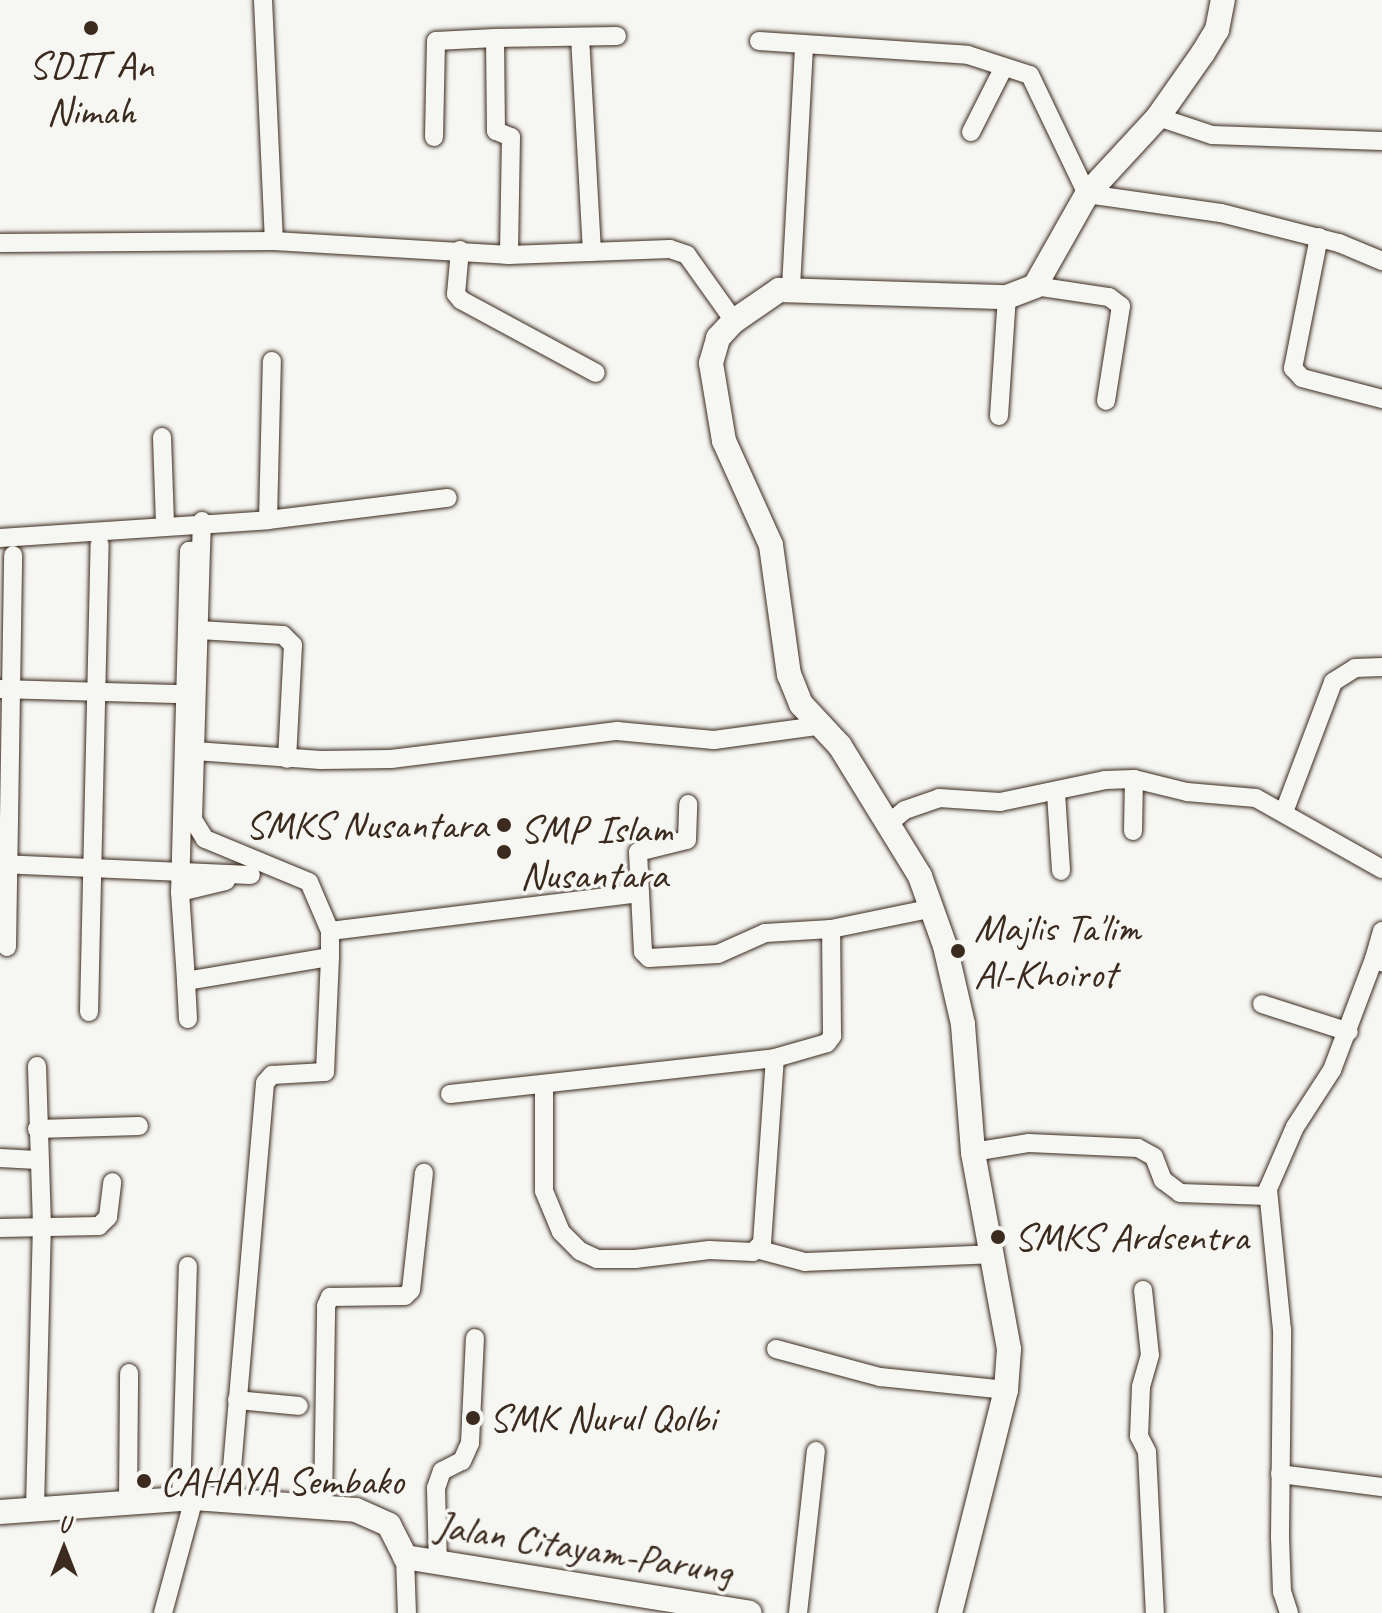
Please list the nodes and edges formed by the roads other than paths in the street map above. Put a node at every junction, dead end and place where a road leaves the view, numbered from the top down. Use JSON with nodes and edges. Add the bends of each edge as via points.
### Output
{"nodes":[{"id":1,"x":263,"y":0,"type":"edge"},
{"id":2,"x":1223,"y":0,"type":"edge"},
{"id":3,"x":617,"y":36,"type":"dead end"},
{"id":4,"x":580,"y":37,"type":"junction"},
{"id":5,"x":495,"y":38,"type":"junction"},
{"id":6,"x":759,"y":41,"type":"dead end"},
{"id":7,"x":804,"y":44,"type":"junction"},
{"id":8,"x":1003,"y":69,"type":"junction"},
{"id":9,"x":1158,"y":117,"type":"junction"},
{"id":10,"x":971,"y":132,"type":"dead end"},
{"id":11,"x":434,"y":137,"type":"dead end"},
{"id":12,"x":1382,"y":141,"type":"edge"},
{"id":13,"x":1087,"y":194,"type":"junction"},
{"id":14,"x":1319,"y":237,"type":"junction"},
{"id":15,"x":274,"y":241,"type":"junction"},
{"id":16,"x":0,"y":243,"type":"edge"},
{"id":17,"x":460,"y":250,"type":"junction"},
{"id":18,"x":592,"y":252,"type":"junction"},
{"id":19,"x":509,"y":255,"type":"junction"},
{"id":20,"x":1382,"y":261,"type":"edge"},
{"id":21,"x":1035,"y":286,"type":"junction"},
{"id":22,"x":791,"y":287,"type":"junction"},
{"id":23,"x":1007,"y":297,"type":"junction"},
{"id":24,"x":734,"y":321,"type":"junction"},
{"id":25,"x":272,"y":361,"type":"dead end"},
{"id":26,"x":596,"y":373,"type":"dead end"},
{"id":27,"x":1382,"y":399,"type":"edge"},
{"id":28,"x":1106,"y":401,"type":"dead end"},
{"id":29,"x":999,"y":416,"type":"dead end"},
{"id":30,"x":162,"y":437,"type":"dead end"},
{"id":31,"x":448,"y":498,"type":"dead end"},
{"id":32,"x":268,"y":520,"type":"junction"},
{"id":33,"x":202,"y":521,"type":"junction"},
{"id":34,"x":165,"y":524,"type":"junction"},
{"id":35,"x":0,"y":538,"type":"edge"},
{"id":36,"x":100,"y":544,"type":"dead end"},
{"id":37,"x":201,"y":550,"type":"junction"},
{"id":38,"x":13,"y":555,"type":"dead end"},
{"id":39,"x":199,"y":630,"type":"junction"},
{"id":40,"x":1382,"y":667,"type":"edge"},
{"id":41,"x":6,"y":689,"type":"edge"},
{"id":42,"x":97,"y":691,"type":"junction"},
{"id":43,"x":184,"y":694,"type":"junction"},
{"id":44,"x":818,"y":726,"type":"junction"},
{"id":45,"x":195,"y":751,"type":"junction"},
{"id":46,"x":287,"y":759,"type":"junction"},
{"id":47,"x":1134,"y":779,"type":"junction"},
{"id":48,"x":1056,"y":793,"type":"junction"},
{"id":49,"x":688,"y":804,"type":"dead end"},
{"id":50,"x":1284,"y":812,"type":"junction"},
{"id":51,"x":887,"y":825,"type":"junction"},
{"id":52,"x":1133,"y":831,"type":"dead end"},
{"id":53,"x":4,"y":864,"type":"edge"},
{"id":54,"x":92,"y":868,"type":"junction"},
{"id":55,"x":283,"y":868,"type":"junction"},
{"id":56,"x":1382,"y":869,"type":"edge"},
{"id":57,"x":1061,"y":871,"type":"dead end"},
{"id":58,"x":180,"y":872,"type":"junction"},
{"id":59,"x":251,"y":875,"type":"junction"},
{"id":60,"x":180,"y":892,"type":"junction"},
{"id":61,"x":640,"y":893,"type":"junction"},
{"id":62,"x":933,"y":908,"type":"junction"},
{"id":63,"x":831,"y":929,"type":"junction"},
{"id":64,"x":330,"y":931,"type":"junction"},
{"id":65,"x":1382,"y":931,"type":"edge"},
{"id":66,"x":7,"y":947,"type":"dead end"},
{"id":67,"x":330,"y":957,"type":"junction"},
{"id":68,"x":1378,"y":961,"type":"edge"},
{"id":69,"x":186,"y":981,"type":"junction"},
{"id":70,"x":1262,"y":1004,"type":"dead end"},
{"id":71,"x":89,"y":1012,"type":"dead end"},
{"id":72,"x":188,"y":1019,"type":"dead end"},
{"id":73,"x":1349,"y":1032,"type":"junction"},
{"id":74,"x":775,"y":1058,"type":"junction"},
{"id":75,"x":37,"y":1066,"type":"dead end"},
{"id":76,"x":544,"y":1084,"type":"junction"},
{"id":77,"x":450,"y":1094,"type":"dead end"},
{"id":78,"x":139,"y":1126,"type":"dead end"},
{"id":79,"x":37,"y":1129,"type":"junction"},
{"id":80,"x":973,"y":1152,"type":"junction"},
{"id":81,"x":0,"y":1158,"type":"edge"},
{"id":82,"x":37,"y":1160,"type":"junction"},
{"id":83,"x":424,"y":1173,"type":"dead end"},
{"id":84,"x":112,"y":1182,"type":"dead end"},
{"id":85,"x":1268,"y":1196,"type":"junction"},
{"id":86,"x":42,"y":1226,"type":"junction"},
{"id":87,"x":0,"y":1228,"type":"edge"},
{"id":88,"x":760,"y":1250,"type":"junction"},
{"id":89,"x":994,"y":1254,"type":"junction"},
{"id":90,"x":188,"y":1266,"type":"dead end"},
{"id":91,"x":1143,"y":1290,"type":"dead end"},
{"id":92,"x":475,"y":1338,"type":"dead end"},
{"id":93,"x":776,"y":1349,"type":"dead end"},
{"id":94,"x":129,"y":1373,"type":"dead end"},
{"id":95,"x":1006,"y":1390,"type":"junction"},
{"id":96,"x":237,"y":1400,"type":"junction"},
{"id":97,"x":299,"y":1406,"type":"dead end"},
{"id":98,"x":816,"y":1451,"type":"dead end"},
{"id":99,"x":1280,"y":1474,"type":"junction"},
{"id":100,"x":1382,"y":1487,"type":"edge"},
{"id":101,"x":188,"y":1498,"type":"junction"},
{"id":102,"x":128,"y":1500,"type":"junction"},
{"id":103,"x":229,"y":1503,"type":"junction"},
{"id":104,"x":323,"y":1506,"type":"junction"},
{"id":105,"x":35,"y":1509,"type":"junction"},
{"id":106,"x":0,"y":1512,"type":"edge"},
{"id":107,"x":405,"y":1557,"type":"junction"},
{"id":108,"x":438,"y":1565,"type":"junction"},
{"id":109,"x":688,"y":1610,"type":"edge"},
{"id":110,"x":163,"y":1613,"type":"edge"},
{"id":111,"x":407,"y":1613,"type":"edge"},
{"id":112,"x":749,"y":1613,"type":"edge"},
{"id":113,"x":798,"y":1613,"type":"edge"},
{"id":114,"x":950,"y":1613,"type":"edge"},
{"id":115,"x":1155,"y":1613,"type":"edge"},
{"id":116,"x":1289,"y":1613,"type":"edge"}],
"edges":[{"from":1,"to":15,"type":"street"},
{"from":2,"to":9,"type":"street","via":[[1217,30]]},
{"from":3,"to":4,"type":"street"},
{"from":4,"to":5,"type":"street"},
{"from":4,"to":18,"type":"street"},
{"from":5,"to":11,"type":"street","via":[[436,41]]},
{"from":5,"to":19,"type":"street","via":[[496,132],[511,137]]},
{"from":6,"to":7,"type":"street"},
{"from":7,"to":8,"type":"street","via":[[968,55]]},
{"from":7,"to":22,"type":"street"},
{"from":8,"to":10,"type":"street"},
{"from":8,"to":13,"type":"street","via":[[1036,80]]},
{"from":9,"to":12,"type":"street","via":[[1212,135]]},
{"from":9,"to":13,"type":"street"},
{"from":13,"to":14,"type":"street","via":[[1221,213]]},
{"from":13,"to":21,"type":"street"},
{"from":14,"to":20,"type":"street"},
{"from":14,"to":27,"type":"street","via":[[1293,368],[1302,378]]},
{"from":15,"to":16,"type":"street"},
{"from":15,"to":17,"type":"street"},
{"from":17,"to":19,"type":"street"},
{"from":17,"to":26,"type":"street","via":[[456,294],[461,300]]},
{"from":18,"to":19,"type":"street"},
{"from":18,"to":24,"type":"street","via":[[679,250]]},
{"from":21,"to":23,"type":"street"},
{"from":21,"to":28,"type":"street","via":[[1109,297],[1121,306]]},
{"from":22,"to":23,"type":"street"},
{"from":22,"to":24,"type":"street","via":[[769,295]]},
{"from":23,"to":29,"type":"street"},
{"from":24,"to":44,"type":"street","via":[[718,338],[712,387],[724,441],[771,545],[789,675]]},
{"from":25,"to":32,"type":"street"},
{"from":30,"to":34,"type":"street"},
{"from":31,"to":32,"type":"street"},
{"from":32,"to":33,"type":"street"},
{"from":33,"to":34,"type":"street"},
{"from":33,"to":37,"type":"street"},
{"from":34,"to":35,"type":"street"},
{"from":36,"to":42,"type":"street"},
{"from":37,"to":39,"type":"street"},
{"from":37,"to":43,"type":"street","via":[[189,551]]},
{"from":38,"to":41,"type":"street"},
{"from":39,"to":45,"type":"street"},
{"from":39,"to":46,"type":"street","via":[[283,635],[293,645]]},
{"from":40,"to":50,"type":"street","via":[[1355,668],[1333,682]]},
{"from":41,"to":42,"type":"street"},
{"from":41,"to":53,"type":"street"},
{"from":42,"to":43,"type":"street"},
{"from":42,"to":54,"type":"street"},
{"from":43,"to":58,"type":"street"},
{"from":44,"to":46,"type":"street","via":[[714,740],[617,731],[391,759]]},
{"from":44,"to":51,"type":"street","via":[[840,746]]},
{"from":45,"to":46,"type":"street"},
{"from":45,"to":55,"type":"street","via":[[196,831],[216,844]]},
{"from":47,"to":48,"type":"street","via":[[1105,780]]},
{"from":47,"to":50,"type":"street","via":[[1187,792],[1256,798]]},
{"from":47,"to":52,"type":"street"},
{"from":48,"to":51,"type":"street","via":[[1000,802],[939,798],[905,810]]},
{"from":48,"to":57,"type":"street"},
{"from":49,"to":61,"type":"street","via":[[687,840],[638,852]]},
{"from":50,"to":56,"type":"street"},
{"from":51,"to":62,"type":"street"},
{"from":53,"to":54,"type":"street"},
{"from":53,"to":66,"type":"street"},
{"from":54,"to":58,"type":"street"},
{"from":54,"to":71,"type":"street"},
{"from":55,"to":59,"type":"street"},
{"from":55,"to":64,"type":"street","via":[[309,882]]},
{"from":58,"to":59,"type":"street"},
{"from":58,"to":60,"type":"street"},
{"from":59,"to":60,"type":"street"},
{"from":60,"to":69,"type":"street"},
{"from":61,"to":63,"type":"street","via":[[643,952],[649,958],[718,954],[765,933]]},
{"from":61,"to":64,"type":"street"},
{"from":62,"to":63,"type":"street"},
{"from":62,"to":80,"type":"street","via":[[963,1024]]},
{"from":63,"to":74,"type":"street","via":[[831,1039]]},
{"from":64,"to":67,"type":"street"},
{"from":65,"to":68,"type":"street"},
{"from":67,"to":69,"type":"street"},
{"from":67,"to":96,"type":"street","via":[[325,1072],[272,1075],[265,1083]]},
{"from":68,"to":73,"type":"street"},
{"from":69,"to":72,"type":"street"},
{"from":70,"to":73,"type":"street"},
{"from":73,"to":85,"type":"street","via":[[1295,1127],[1272,1174]]},
{"from":74,"to":76,"type":"street"},
{"from":74,"to":88,"type":"street"},
{"from":75,"to":79,"type":"street"},
{"from":76,"to":77,"type":"street"},
{"from":76,"to":88,"type":"street","via":[[544,1191],[561,1232],[580,1251],[597,1259],[635,1259]]},
{"from":78,"to":79,"type":"street"},
{"from":79,"to":82,"type":"street"},
{"from":80,"to":85,"type":"street","via":[[1029,1143],[1138,1148],[1154,1157],[1163,1180],[1180,1193]]},
{"from":80,"to":89,"type":"street"},
{"from":81,"to":82,"type":"street"},
{"from":82,"to":86,"type":"street"},
{"from":83,"to":104,"type":"street","via":[[411,1290],[405,1296],[330,1297],[326,1306]]},
{"from":84,"to":86,"type":"street","via":[[105,1223]]},
{"from":85,"to":99,"type":"street","via":[[1282,1330]]},
{"from":86,"to":87,"type":"street"},
{"from":86,"to":105,"type":"street"},
{"from":88,"to":89,"type":"street","via":[[805,1262]]},
{"from":89,"to":95,"type":"street","via":[[1008,1328]]},
{"from":90,"to":101,"type":"street"},
{"from":91,"to":115,"type":"street","via":[[1150,1355],[1139,1436],[1147,1452]]},
{"from":92,"to":108,"type":"street","via":[[470,1443],[462,1461],[442,1471],[436,1488]]},
{"from":93,"to":95,"type":"street","via":[[880,1377]]},
{"from":94,"to":102,"type":"street"},
{"from":95,"to":114,"type":"street"},
{"from":96,"to":97,"type":"street"},
{"from":96,"to":103,"type":"street"},
{"from":98,"to":113,"type":"street"},
{"from":99,"to":100,"type":"street"},
{"from":99,"to":116,"type":"street","via":[[1282,1592]]},
{"from":101,"to":102,"type":"street","name":"Jalan Citayam-Parung"},
{"from":101,"to":103,"type":"street","name":"Jalan Citayam-Parung"},
{"from":101,"to":110,"type":"street"},
{"from":102,"to":105,"type":"street","name":"Jalan Citayam-Parung"},
{"from":103,"to":104,"type":"street","name":"Jalan Citayam-Parung"},
{"from":104,"to":107,"type":"street","name":"Jalan Citayam-Parung","via":[[373,1514],[389,1525]]},
{"from":105,"to":106,"type":"street","name":"Jalan Citayam-Parung"},
{"from":107,"to":108,"type":"street","name":"Jalan Citayam-Parung"},
{"from":107,"to":111,"type":"street"},
{"from":108,"to":109,"type":"street","name":"Jalan Citayam-Parung"},
{"from":109,"to":112,"type":"street","name":"Jalan Citayam-Parung"}]}
